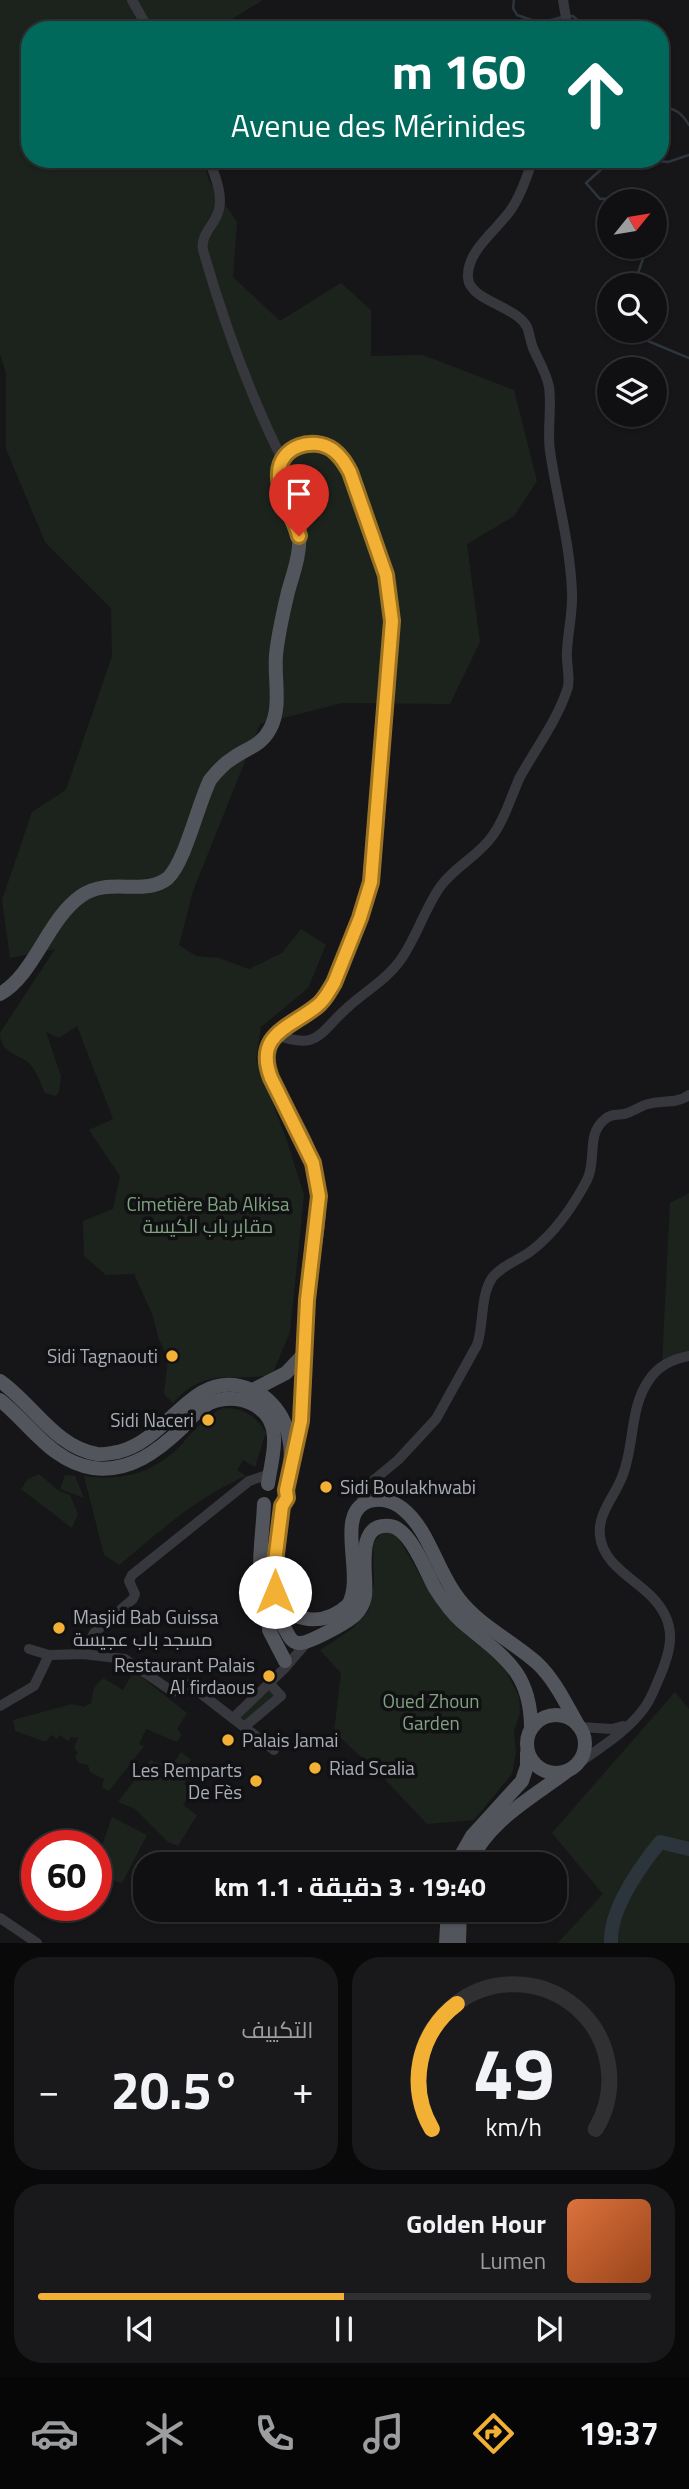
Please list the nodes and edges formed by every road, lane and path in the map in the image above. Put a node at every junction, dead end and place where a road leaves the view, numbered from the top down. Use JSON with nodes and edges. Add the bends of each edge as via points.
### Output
{"nodes":[{"id":1,"x":132,"y":0,"type":"edge"},
{"id":2,"x":564,"y":2,"type":"edge"},
{"id":3,"x":144,"y":21,"type":"edge"},
{"id":4,"x":567,"y":21,"type":"edge"},
{"id":5,"x":212,"y":168,"type":"edge"},
{"id":6,"x":530,"y":168,"type":"edge"},
{"id":7,"x":282,"y":459,"type":"junction"},
{"id":8,"x":0,"y":994,"type":"edge"},
{"id":9,"x":276,"y":1035,"type":"junction"},
{"id":10,"x":689,"y":1095,"type":"edge"},
{"id":11,"x":303,"y":1355,"type":"junction"},
{"id":12,"x":689,"y":1356,"type":"edge"},
{"id":13,"x":0,"y":1381,"type":"edge"},
{"id":14,"x":253,"y":1390,"type":"junction"},
{"id":15,"x":0,"y":1400,"type":"edge"},
{"id":16,"x":301,"y":1404,"type":"junction"},
{"id":17,"x":288,"y":1432,"type":"junction"},
{"id":18,"x":292,"y":1460,"type":"junction"},
{"id":19,"x":274,"y":1483,"type":"junction"},
{"id":20,"x":264,"y":1504,"type":"junction"},
{"id":21,"x":282,"y":1506,"type":"junction"},
{"id":22,"x":360,"y":1506,"type":"junction"},
{"id":23,"x":271,"y":1613,"type":"junction"},
{"id":24,"x":288,"y":1633,"type":"junction"},
{"id":25,"x":308,"y":1640,"type":"junction"},
{"id":26,"x":29,"y":1649,"type":"dead end"},
{"id":27,"x":83,"y":1654,"type":"junction"},
{"id":28,"x":48,"y":1656,"type":"junction"},
{"id":29,"x":284,"y":1665,"type":"junction"},
{"id":30,"x":269,"y":1683,"type":"junction"},
{"id":31,"x":0,"y":1706,"type":"edge"},
{"id":32,"x":233,"y":1718,"type":"junction"},
{"id":33,"x":629,"y":1724,"type":"junction"},
{"id":34,"x":579,"y":1726,"type":"junction"},
{"id":35,"x":244,"y":1727,"type":"junction"},
{"id":36,"x":531,"y":1728,"type":"junction"},
{"id":37,"x":274,"y":1750,"type":"dead end"},
{"id":38,"x":527,"y":1751,"type":"junction"},
{"id":39,"x":574,"y":1767,"type":"junction"},
{"id":40,"x":463,"y":1852,"type":"edge"},
{"id":41,"x":476,"y":1852,"type":"edge"},
{"id":42,"x":0,"y":1918,"type":"edge"},
{"id":43,"x":447,"y":1922,"type":"edge"},
{"id":44,"x":460,"y":1922,"type":"edge"},
{"id":45,"x":37,"y":1943,"type":"edge"},
{"id":46,"x":446,"y":1943,"type":"edge"},
{"id":47,"x":459,"y":1943,"type":"edge"}],
"edges":[{"from":1,"to":3,"type":"street"},
{"from":2,"to":4,"type":"street"},
{"from":5,"to":7,"type":"street","via":[[220,208],[202,246],[255,406]]},
{"from":6,"to":9,"type":"street","via":[[514,206],[475,252],[468,280],[474,292],[519,317],[548,382],[550,452],[571,570],[568,687],[495,833],[442,885],[399,962],[321,1035],[300,1042]]},
{"from":7,"to":8,"type":"main road","via":[[281,492],[299,536],[276,657],[277,703],[272,726],[264,738],[218,769],[210,780],[179,861],[168,877],[144,887],[104,886],[79,897],[20,976]]},
{"from":7,"to":9,"type":"main road","via":[[303,444],[319,443],[342,458],[386,575],[392,621],[366,902],[327,995]]},
{"from":9,"to":11,"type":"main road","via":[[266,1064],[313,1163],[318,1187]]},
{"from":10,"to":22,"type":"street","via":[[601,1122],[587,1180],[542,1242],[492,1278],[477,1345],[443,1408],[398,1460],[365,1488]]},
{"from":11,"to":14,"type":"main road","via":[[286,1373]]},
{"from":11,"to":16,"type":"main road"},
{"from":12,"to":33,"type":"street","via":[[662,1366],[644,1388],[626,1467],[600,1524],[607,1555],[657,1603],[671,1635],[665,1666],[651,1698]]},
{"from":13,"to":14,"type":"main road","via":[[62,1439],[98,1454],[122,1451],[149,1438],[202,1391],[227,1384]]},
{"from":14,"to":17,"type":"main road","via":[[274,1405]]},
{"from":15,"to":19,"type":"main road","via":[[57,1453],[101,1469],[140,1460],[158,1450],[205,1406],[238,1399],[259,1408],[271,1423]]},
{"from":16,"to":17,"type":"main road"},
{"from":16,"to":18,"type":"main road","via":[[300,1433]]},
{"from":17,"to":18,"type":"main road"},
{"from":17,"to":19,"type":"main road"},
{"from":18,"to":19,"type":"main road"},
{"from":19,"to":20,"type":"main road","via":[[262,1494]]},
{"from":19,"to":21,"type":"main road","via":[[287,1498]]},
{"from":19,"to":27,"type":"street","via":[[249,1481],[132,1575],[129,1581],[134,1597],[94,1633]]},
{"from":20,"to":21,"type":"main road"},
{"from":20,"to":23,"type":"main road","via":[[260,1583]]},
{"from":21,"to":22,"type":"main road","via":[[273,1587],[281,1604],[303,1620],[338,1613],[353,1597],[352,1525]]},
{"from":22,"to":34,"type":"main road","via":[[385,1500],[404,1510],[458,1598],[480,1621],[538,1665]]},
{"from":23,"to":24,"type":"main road"},
{"from":23,"to":29,"type":"main road","via":[[269,1630]]},
{"from":24,"to":25,"type":"main road","via":[[297,1643]]},
{"from":24,"to":29,"type":"street"},
{"from":25,"to":29,"type":"street"},
{"from":25,"to":36,"type":"main road","via":[[335,1629],[358,1612],[365,1598],[367,1539],[383,1526],[396,1528],[449,1609],[511,1664],[526,1698]]},
{"from":26,"to":28,"type":"street"},
{"from":27,"to":28,"type":"street"},
{"from":27,"to":32,"type":"street","via":[[125,1659],[173,1692],[185,1684]]},
{"from":28,"to":31,"type":"street","via":[[34,1686]]},
{"from":29,"to":30,"type":"street"},
{"from":30,"to":32,"type":"street"},
{"from":30,"to":35,"type":"street","via":[[281,1696]]},
{"from":32,"to":35,"type":"street"},
{"from":33,"to":34,"type":"street","via":[[612,1729]]},
{"from":33,"to":39,"type":"street"},
{"from":34,"to":36,"type":"main road","via":[[566,1716],[552,1714]]},
{"from":34,"to":39,"type":"main road","via":[[585,1748]]},
{"from":35,"to":37,"type":"street"},
{"from":36,"to":38,"type":"main road"},
{"from":38,"to":39,"type":"main road","via":[[545,1771],[559,1773]]},
{"from":38,"to":40,"type":"main road","via":[[522,1781]]},
{"from":39,"to":41,"type":"main road","via":[[500,1820]]},
{"from":42,"to":45,"type":"street"},
{"from":43,"to":46,"type":"main road"},
{"from":44,"to":47,"type":"main road"}]}
